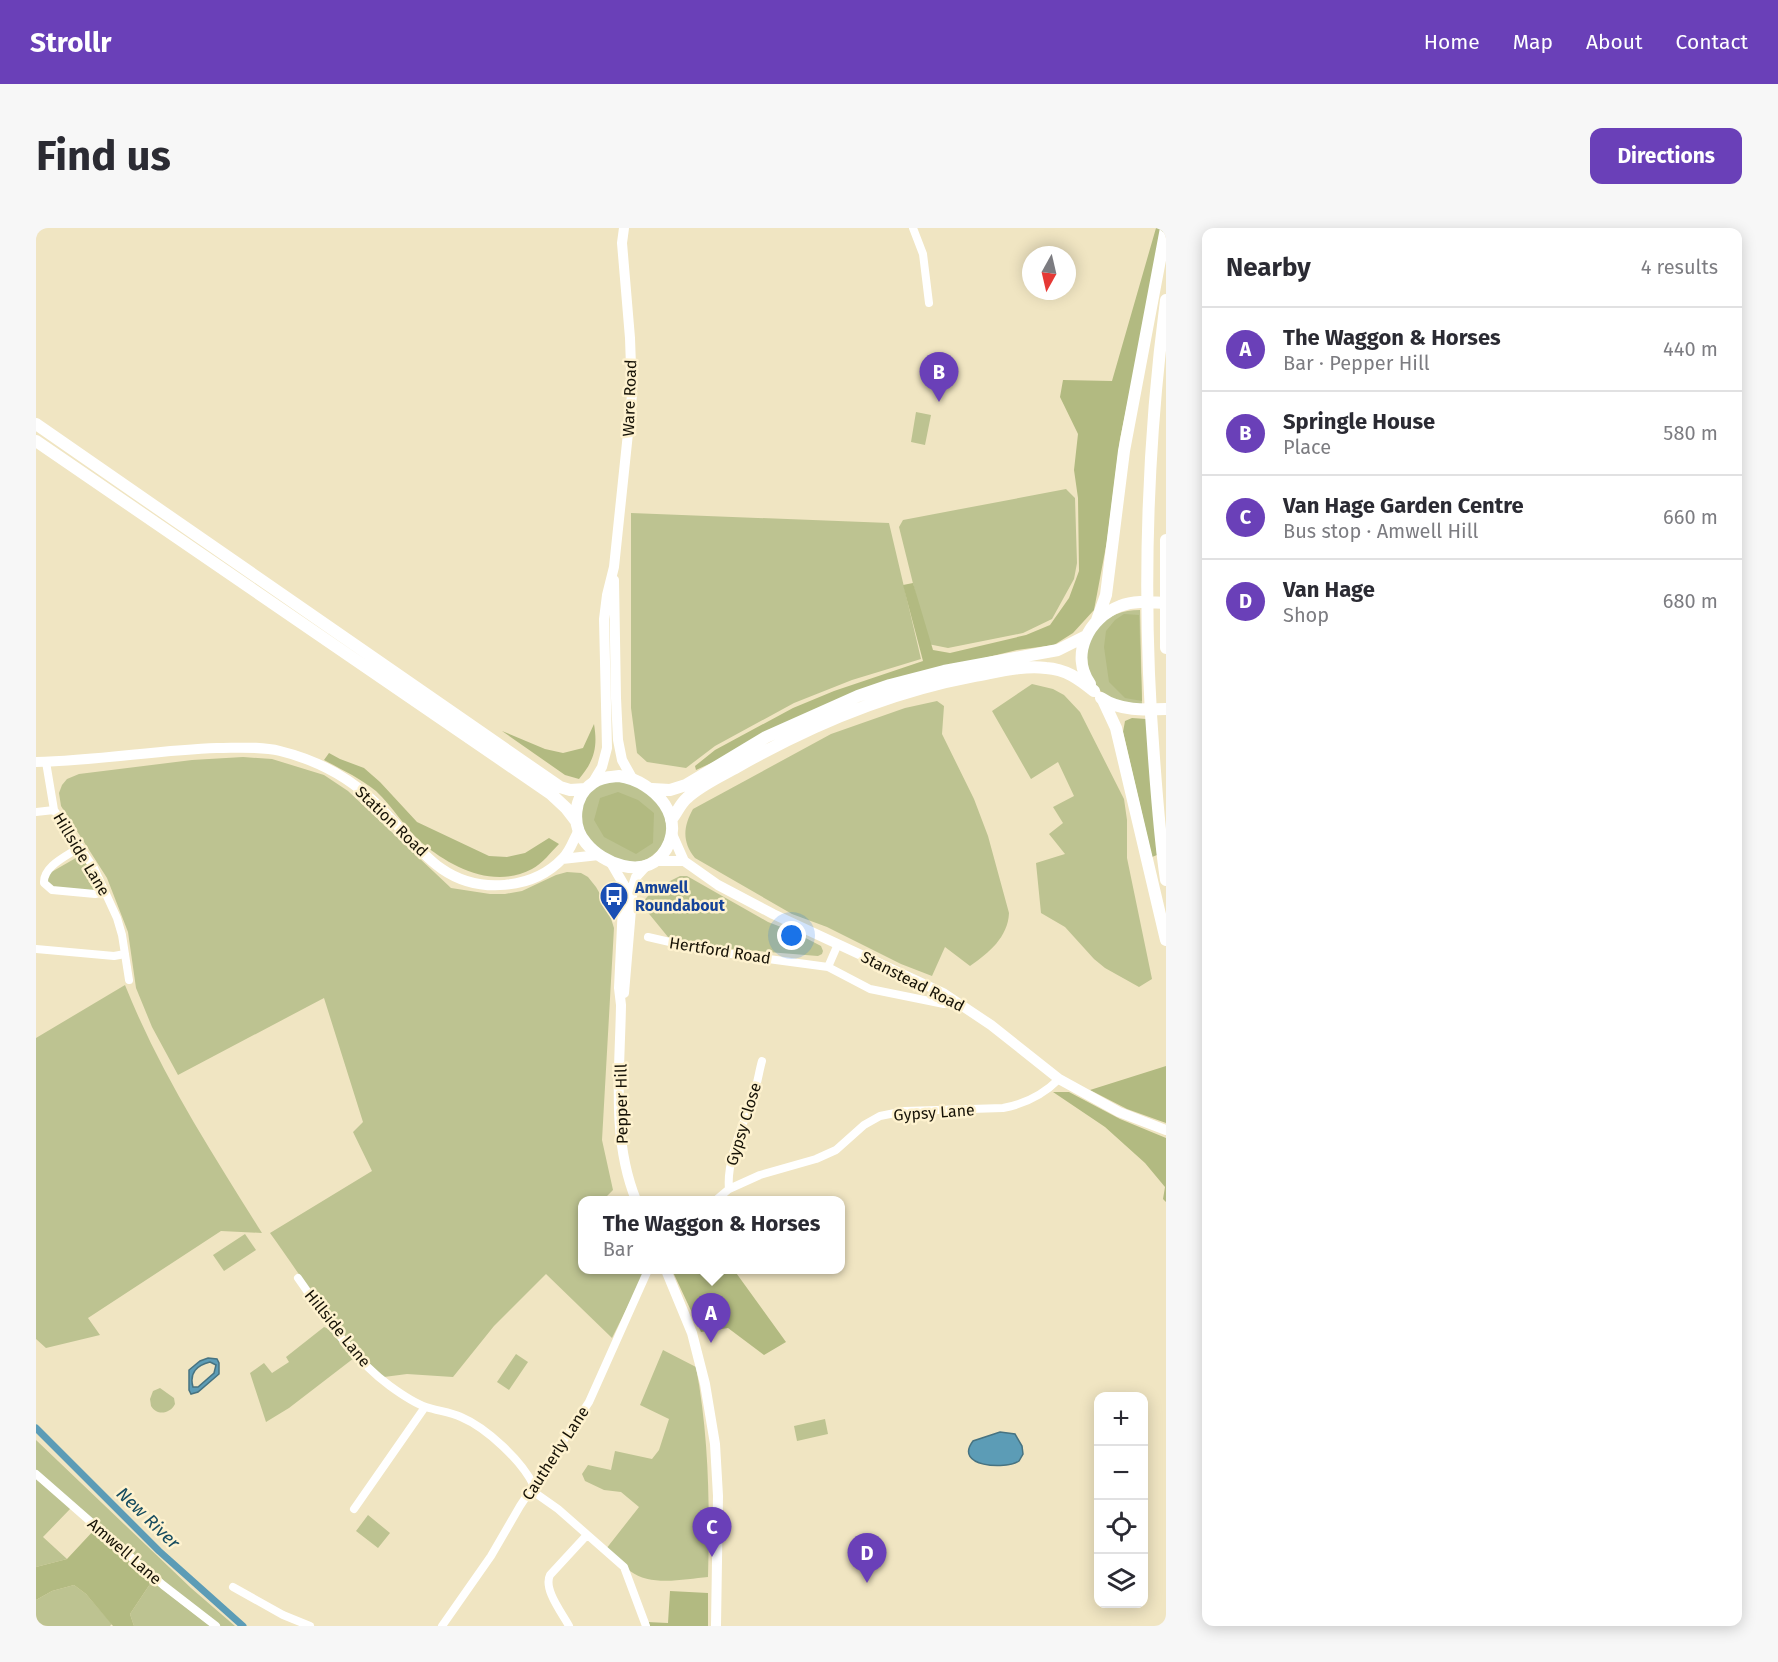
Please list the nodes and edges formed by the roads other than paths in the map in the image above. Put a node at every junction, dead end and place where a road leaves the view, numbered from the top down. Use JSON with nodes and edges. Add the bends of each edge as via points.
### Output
{"nodes":[{"id":1,"x":624,"y":228,"type":"edge"},
{"id":2,"x":913,"y":228,"type":"edge"},
{"id":3,"x":1166,"y":228,"type":"edge"},
{"id":4,"x":1166,"y":300,"type":"edge"},
{"id":5,"x":929,"y":303,"type":"dead end"},
{"id":6,"x":36,"y":424,"type":"edge"},
{"id":7,"x":36,"y":441,"type":"edge"},
{"id":8,"x":1166,"y":540,"type":"edge"},
{"id":9,"x":614,"y":567,"type":"junction"},
{"id":10,"x":1165,"y":580,"type":"edge"},
{"id":11,"x":1166,"y":603,"type":"edge"},
{"id":12,"x":1097,"y":620,"type":"junction"},
{"id":13,"x":1166,"y":630,"type":"edge"},
{"id":14,"x":1086,"y":636,"type":"junction"},
{"id":15,"x":1166,"y":648,"type":"edge"},
{"id":16,"x":1099,"y":695,"type":"junction"},
{"id":17,"x":1166,"y":709,"type":"edge"},
{"id":18,"x":41,"y":762,"type":"edge"},
{"id":19,"x":632,"y":778,"type":"junction"},
{"id":20,"x":590,"y":785,"type":"junction"},
{"id":21,"x":652,"y":789,"type":"junction"},
{"id":22,"x":54,"y":810,"type":"junction"},
{"id":23,"x":36,"y":812,"type":"edge"},
{"id":24,"x":671,"y":820,"type":"junction"},
{"id":25,"x":577,"y":826,"type":"junction"},
{"id":26,"x":672,"y":834,"type":"junction"},
{"id":27,"x":80,"y":847,"type":"junction"},
{"id":28,"x":605,"y":858,"type":"junction"},
{"id":29,"x":562,"y":859,"type":"junction"},
{"id":30,"x":684,"y":861,"type":"junction"},
{"id":31,"x":651,"y":863,"type":"junction"},
{"id":32,"x":1166,"y":880,"type":"edge"},
{"id":33,"x":105,"y":892,"type":"junction"},
{"id":34,"x":648,"y":937,"type":"dead end"},
{"id":35,"x":1166,"y":940,"type":"edge"},
{"id":36,"x":838,"y":944,"type":"junction"},
{"id":37,"x":36,"y":948,"type":"edge"},
{"id":38,"x":125,"y":954,"type":"junction"},
{"id":39,"x":828,"y":967,"type":"junction"},
{"id":40,"x":129,"y":980,"type":"dead end"},
{"id":41,"x":945,"y":1004,"type":"dead end"},
{"id":42,"x":621,"y":1005,"type":"junction"},
{"id":43,"x":762,"y":1060,"type":"dead end"},
{"id":44,"x":1059,"y":1079,"type":"junction"},
{"id":45,"x":1166,"y":1130,"type":"edge"},
{"id":46,"x":729,"y":1189,"type":"junction"},
{"id":47,"x":635,"y":1196,"type":"edge"},
{"id":48,"x":721,"y":1196,"type":"edge"},
{"id":49,"x":646,"y":1274,"type":"edge"},
{"id":50,"x":668,"y":1274,"type":"edge"},
{"id":51,"x":298,"y":1278,"type":"dead end"},
{"id":52,"x":425,"y":1407,"type":"junction"},
{"id":53,"x":528,"y":1473,"type":"junction"},
{"id":54,"x":36,"y":1474,"type":"edge"},
{"id":55,"x":541,"y":1474,"type":"junction"},
{"id":56,"x":532,"y":1488,"type":"junction"},
{"id":57,"x":354,"y":1509,"type":"dead end"},
{"id":58,"x":586,"y":1536,"type":"junction"},
{"id":59,"x":233,"y":1587,"type":"dead end"},
{"id":60,"x":216,"y":1626,"type":"edge"},
{"id":61,"x":310,"y":1626,"type":"edge"},
{"id":62,"x":442,"y":1626,"type":"edge"},
{"id":63,"x":569,"y":1626,"type":"edge"},
{"id":64,"x":646,"y":1626,"type":"edge"},
{"id":65,"x":716,"y":1626,"type":"edge"}],
"edges":[{"from":1,"to":9,"type":"main road","name":"Ware Road","via":[[632,394]]},
{"from":2,"to":5,"type":"street","via":[[923,254]]},
{"from":3,"to":12,"type":"highway","via":[[1124,451],[1106,595]]},
{"from":4,"to":32,"type":"highway","via":[[1151,452],[1147,629]]},
{"from":6,"to":20,"type":"highway","via":[[560,787],[570,790]]},
{"from":7,"to":25,"type":"highway","via":[[551,794]]},
{"from":8,"to":10,"type":"highway"},
{"from":9,"to":19,"type":"main road","name":"Ware Road","via":[[618,740],[622,760]]},
{"from":9,"to":20,"type":"main road","name":"Ware Road","via":[[603,642],[607,748],[602,767]]},
{"from":10,"to":13,"type":"highway"},
{"from":11,"to":12,"type":"highway","via":[[1120,606]]},
{"from":12,"to":14,"type":"highway"},
{"from":13,"to":15,"type":"highway"},
{"from":14,"to":16,"type":"highway","via":[[1082,667]]},
{"from":14,"to":21,"type":"highway","via":[[1058,650],[944,671],[858,696],[766,737],[686,785],[670,790]]},
{"from":16,"to":17,"type":"highway","via":[[1125,708]]},
{"from":16,"to":24,"type":"highway","via":[[1070,674],[1039,667],[961,678],[898,694],[842,714],[773,746],[694,793]]},
{"from":16,"to":35,"type":"highway","via":[[1116,728]]},
{"from":18,"to":22,"type":"street","name":"Hillside Lane"},
{"from":18,"to":29,"type":"main road","name":"Station Road","via":[[200,749],[277,750],[302,756],[348,781],[390,816],[442,869],[463,880],[507,885],[542,874]]},
{"from":19,"to":20,"type":"highway","via":[[605,778]]},
{"from":19,"to":21,"type":"highway"},
{"from":20,"to":25,"type":"highway","via":[[576,808]]},
{"from":21,"to":24,"type":"highway","via":[[662,799]]},
{"from":22,"to":23,"type":"street"},
{"from":22,"to":27,"type":"street","name":"Hillside Lane"},
{"from":24,"to":26,"type":"highway"},
{"from":25,"to":28,"type":"highway","via":[[586,843]]},
{"from":25,"to":29,"type":"main road","name":"Station Road","via":[[572,846]]},
{"from":26,"to":30,"type":"main road"},
{"from":26,"to":31,"type":"highway","via":[[663,853]]},
{"from":27,"to":33,"type":"street","name":"Hillside Lane"},
{"from":27,"to":33,"type":"street","via":[[49,868],[44,883],[51,890]]},
{"from":28,"to":29,"type":"main road","name":"Station Road"},
{"from":28,"to":31,"type":"highway","via":[[623,866]]},
{"from":28,"to":42,"type":"main road","name":"Pepper Hill","via":[[624,885]]},
{"from":30,"to":31,"type":"main road"},
{"from":30,"to":36,"type":"main road","name":"Stanstead Road","via":[[718,885]]},
{"from":31,"to":42,"type":"main road","name":"Pepper Hill","via":[[636,877],[633,886],[626,986]]},
{"from":33,"to":38,"type":"street","name":"Hillside Lane","via":[[117,918]]},
{"from":34,"to":39,"type":"street","name":"Hertford Road","via":[[709,951]]},
{"from":36,"to":39,"type":"street"},
{"from":36,"to":44,"type":"main road","name":"Stanstead Road","via":[[957,1001]]},
{"from":37,"to":38,"type":"street"},
{"from":38,"to":40,"type":"street","name":"Hillside Lane"},
{"from":39,"to":41,"type":"street","name":"Hertford Road","via":[[870,989]]},
{"from":42,"to":47,"type":"main road","name":"Pepper Hill","via":[[620,1133],[624,1166]]},
{"from":43,"to":46,"type":"street","name":"Gypsy Close","via":[[730,1164]]},
{"from":44,"to":45,"type":"main road","name":"Stanstead Road","via":[[1119,1112]]},
{"from":44,"to":46,"type":"street","name":"Gypsy Lane","via":[[1016,1106],[889,1113],[864,1125],[830,1154],[772,1170]]},
{"from":46,"to":48,"type":"street","name":"Gypsy Lane"},
{"from":49,"to":55,"type":"street","name":"Cautherly Lane","via":[[589,1402]]},
{"from":50,"to":65,"type":"main road","via":[[692,1333],[713,1431],[717,1473]]},
{"from":51,"to":52,"type":"street","name":"Hillside Lane","via":[[354,1353],[387,1384]]},
{"from":52,"to":53,"type":"street","name":"Hillside Lane","via":[[463,1418],[499,1443]]},
{"from":52,"to":57,"type":"street"},
{"from":53,"to":55,"type":"street"},
{"from":53,"to":56,"type":"street","name":"Hillside Lane"},
{"from":54,"to":60,"type":"street","name":"Amwell Lane"},
{"from":55,"to":56,"type":"street","name":"Cautherly Lane"},
{"from":56,"to":58,"type":"street"},
{"from":56,"to":62,"type":"street","name":"Cautherly Lane"},
{"from":58,"to":63,"type":"street","via":[[547,1581]]},
{"from":58,"to":64,"type":"street","via":[[624,1567]]},
{"from":59,"to":61,"type":"street"}]}
